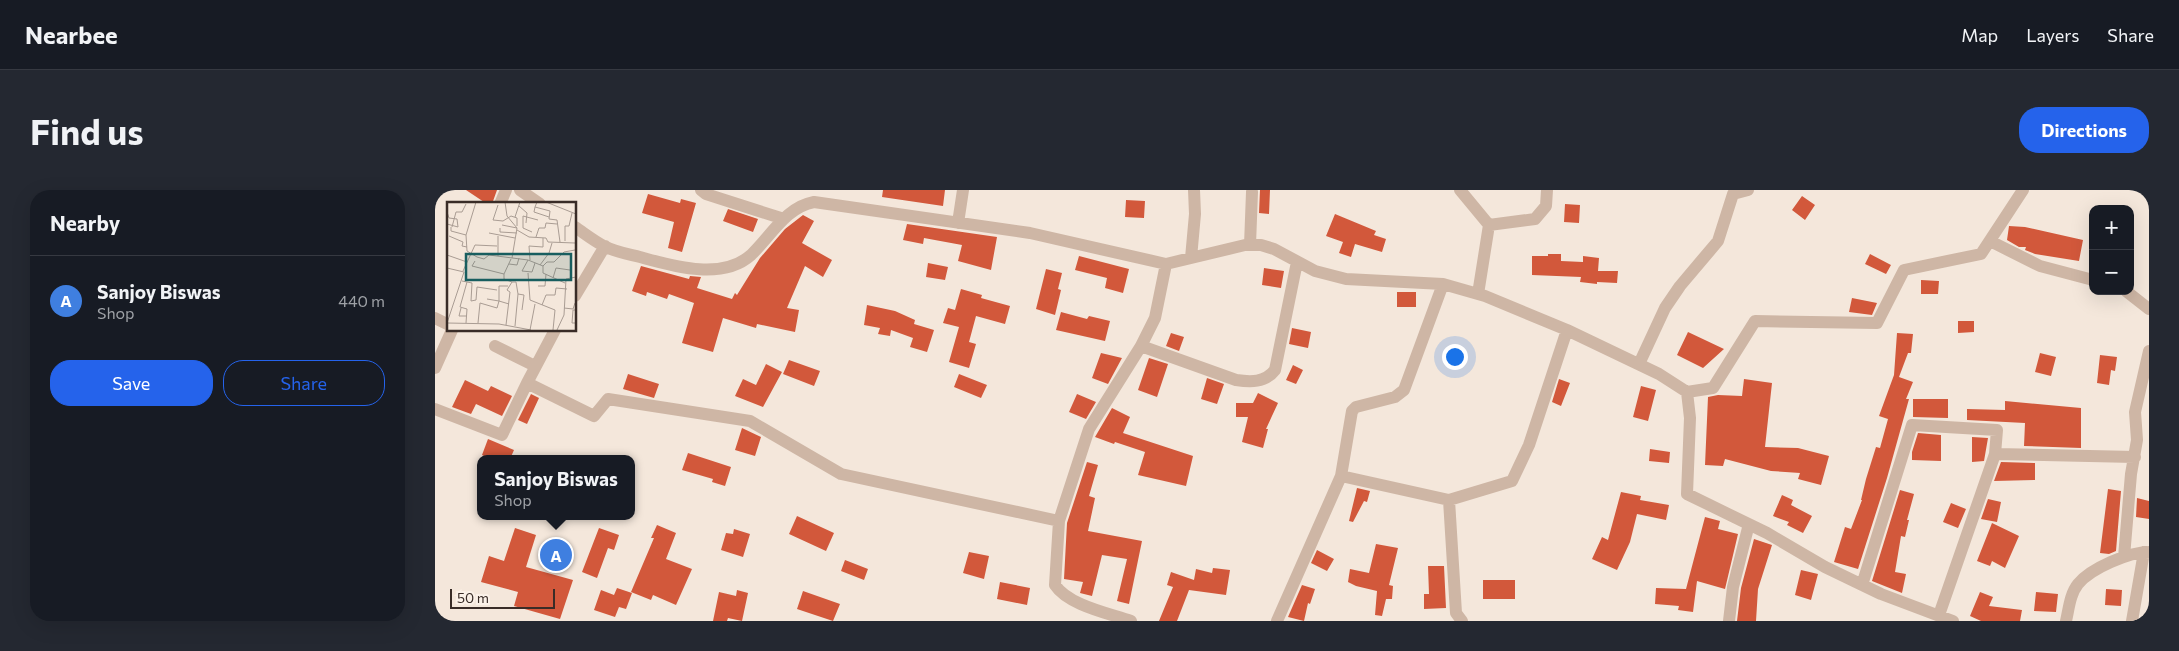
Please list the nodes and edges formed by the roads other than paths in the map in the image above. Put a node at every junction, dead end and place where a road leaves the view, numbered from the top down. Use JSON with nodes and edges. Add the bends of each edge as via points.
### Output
{"nodes":[{"id":1,"x":505,"y":190,"type":"edge"},
{"id":2,"x":519,"y":190,"type":"edge"},
{"id":3,"x":701,"y":190,"type":"edge"},
{"id":4,"x":963,"y":190,"type":"edge"},
{"id":5,"x":1194,"y":190,"type":"edge"},
{"id":6,"x":1460,"y":190,"type":"edge"},
{"id":7,"x":1547,"y":190,"type":"edge"},
{"id":8,"x":1748,"y":190,"type":"edge"},
{"id":9,"x":1252,"y":192,"type":"dead end"},
{"id":10,"x":2019,"y":193,"type":"edge"},
{"id":11,"x":501,"y":202,"type":"edge"},
{"id":12,"x":537,"y":202,"type":"edge"},
{"id":13,"x":784,"y":219,"type":"junction"},
{"id":14,"x":958,"y":223,"type":"junction"},
{"id":15,"x":1489,"y":226,"type":"junction"},
{"id":16,"x":576,"y":228,"type":"edge"},
{"id":17,"x":1990,"y":241,"type":"junction"},
{"id":18,"x":1250,"y":245,"type":"junction"},
{"id":19,"x":605,"y":246,"type":"junction"},
{"id":20,"x":1191,"y":258,"type":"junction"},
{"id":21,"x":1297,"y":262,"type":"junction"},
{"id":22,"x":1166,"y":264,"type":"junction"},
{"id":23,"x":2089,"y":279,"type":"edge"},
{"id":24,"x":1443,"y":284,"type":"junction"},
{"id":25,"x":576,"y":294,"type":"edge"},
{"id":26,"x":1478,"y":294,"type":"junction"},
{"id":27,"x":2131,"y":295,"type":"edge"},
{"id":28,"x":2149,"y":309,"type":"edge"},
{"id":29,"x":435,"y":318,"type":"edge"},
{"id":30,"x":447,"y":324,"type":"edge"},
{"id":31,"x":1567,"y":330,"type":"junction"},
{"id":32,"x":452,"y":331,"type":"edge"},
{"id":33,"x":554,"y":331,"type":"edge"},
{"id":34,"x":495,"y":346,"type":"dead end"},
{"id":35,"x":1141,"y":346,"type":"junction"},
{"id":36,"x":2149,"y":351,"type":"edge"},
{"id":37,"x":1639,"y":364,"type":"junction"},
{"id":38,"x":535,"y":366,"type":"junction"},
{"id":39,"x":435,"y":368,"type":"edge"},
{"id":40,"x":527,"y":383,"type":"junction"},
{"id":41,"x":1687,"y":392,"type":"junction"},
{"id":42,"x":435,"y":409,"type":"edge"},
{"id":43,"x":1995,"y":454,"type":"junction"},
{"id":44,"x":2135,"y":458,"type":"junction"},
{"id":45,"x":1341,"y":476,"type":"junction"},
{"id":46,"x":1449,"y":500,"type":"junction"},
{"id":47,"x":1059,"y":521,"type":"junction"},
{"id":48,"x":1749,"y":524,"type":"junction"},
{"id":49,"x":2147,"y":552,"type":"edge"},
{"id":50,"x":2124,"y":557,"type":"junction"},
{"id":51,"x":1861,"y":585,"type":"junction"},
{"id":52,"x":1939,"y":616,"type":"junction"},
{"id":53,"x":1131,"y":621,"type":"edge"},
{"id":54,"x":1277,"y":621,"type":"edge"},
{"id":55,"x":1462,"y":621,"type":"edge"},
{"id":56,"x":1729,"y":621,"type":"edge"},
{"id":57,"x":1953,"y":621,"type":"edge"},
{"id":58,"x":2066,"y":621,"type":"edge"},
{"id":59,"x":2131,"y":621,"type":"edge"}],
"edges":[{"from":1,"to":11,"type":"street"},
{"from":2,"to":12,"type":"street"},
{"from":3,"to":13,"type":"street"},
{"from":4,"to":14,"type":"street"},
{"from":5,"to":20,"type":"street"},
{"from":6,"to":15,"type":"street"},
{"from":7,"to":15,"type":"street","via":[[1546,206],[1535,219]]},
{"from":8,"to":37,"type":"street","via":[[1733,194],[1718,241],[1665,308]]},
{"from":9,"to":18,"type":"street"},
{"from":10,"to":17,"type":"street"},
{"from":13,"to":14,"type":"street","via":[[801,204],[814,202]]},
{"from":13,"to":19,"type":"street","via":[[749,256],[735,265],[711,269],[683,267]]},
{"from":14,"to":22,"type":"street","via":[[1029,233]]},
{"from":15,"to":26,"type":"street"},
{"from":16,"to":19,"type":"street"},
{"from":17,"to":23,"type":"street","via":[[2040,266]]},
{"from":17,"to":41,"type":"street","via":[[1981,254],[1904,270],[1877,324],[1755,321],[1713,388]]},
{"from":18,"to":20,"type":"street"},
{"from":18,"to":21,"type":"street","via":[[1273,249]]},
{"from":19,"to":25,"type":"street"},
{"from":20,"to":22,"type":"street"},
{"from":21,"to":24,"type":"street","via":[[1345,279]]},
{"from":21,"to":35,"type":"street","via":[[1275,370],[1270,376],[1249,382],[1236,380]]},
{"from":22,"to":35,"type":"street","via":[[1155,318]]},
{"from":24,"to":26,"type":"street"},
{"from":24,"to":45,"type":"street","via":[[1404,390],[1395,397],[1355,407],[1352,411]]},
{"from":26,"to":31,"type":"street"},
{"from":27,"to":28,"type":"street"},
{"from":29,"to":30,"type":"street"},
{"from":31,"to":37,"type":"street"},
{"from":31,"to":46,"type":"street","via":[[1529,445],[1512,480]]},
{"from":32,"to":39,"type":"street"},
{"from":33,"to":38,"type":"street"},
{"from":34,"to":38,"type":"street"},
{"from":35,"to":47,"type":"street","via":[[1089,429]]},
{"from":36,"to":44,"type":"street","via":[[2135,412]]},
{"from":37,"to":41,"type":"street"},
{"from":38,"to":40,"type":"street"},
{"from":40,"to":42,"type":"street","via":[[502,435]]},
{"from":40,"to":47,"type":"street","via":[[594,416],[608,399],[750,421],[841,474]]},
{"from":41,"to":48,"type":"street","via":[[1687,494]]},
{"from":43,"to":44,"type":"street"},
{"from":43,"to":51,"type":"street","via":[[1997,430],[1912,425]]},
{"from":43,"to":52,"type":"street"},
{"from":44,"to":50,"type":"street"},
{"from":45,"to":46,"type":"street"},
{"from":45,"to":54,"type":"street"},
{"from":46,"to":55,"type":"street","via":[[1456,613]]},
{"from":47,"to":53,"type":"street","via":[[1055,585],[1060,593]]},
{"from":48,"to":51,"type":"street"},
{"from":48,"to":56,"type":"street","via":[[1732,593]]},
{"from":49,"to":50,"type":"street"},
{"from":49,"to":59,"type":"street"},
{"from":50,"to":58,"type":"street","via":[[2092,571],[2079,583],[2071,596]]},
{"from":51,"to":52,"type":"street"},
{"from":52,"to":57,"type":"street"}]}
